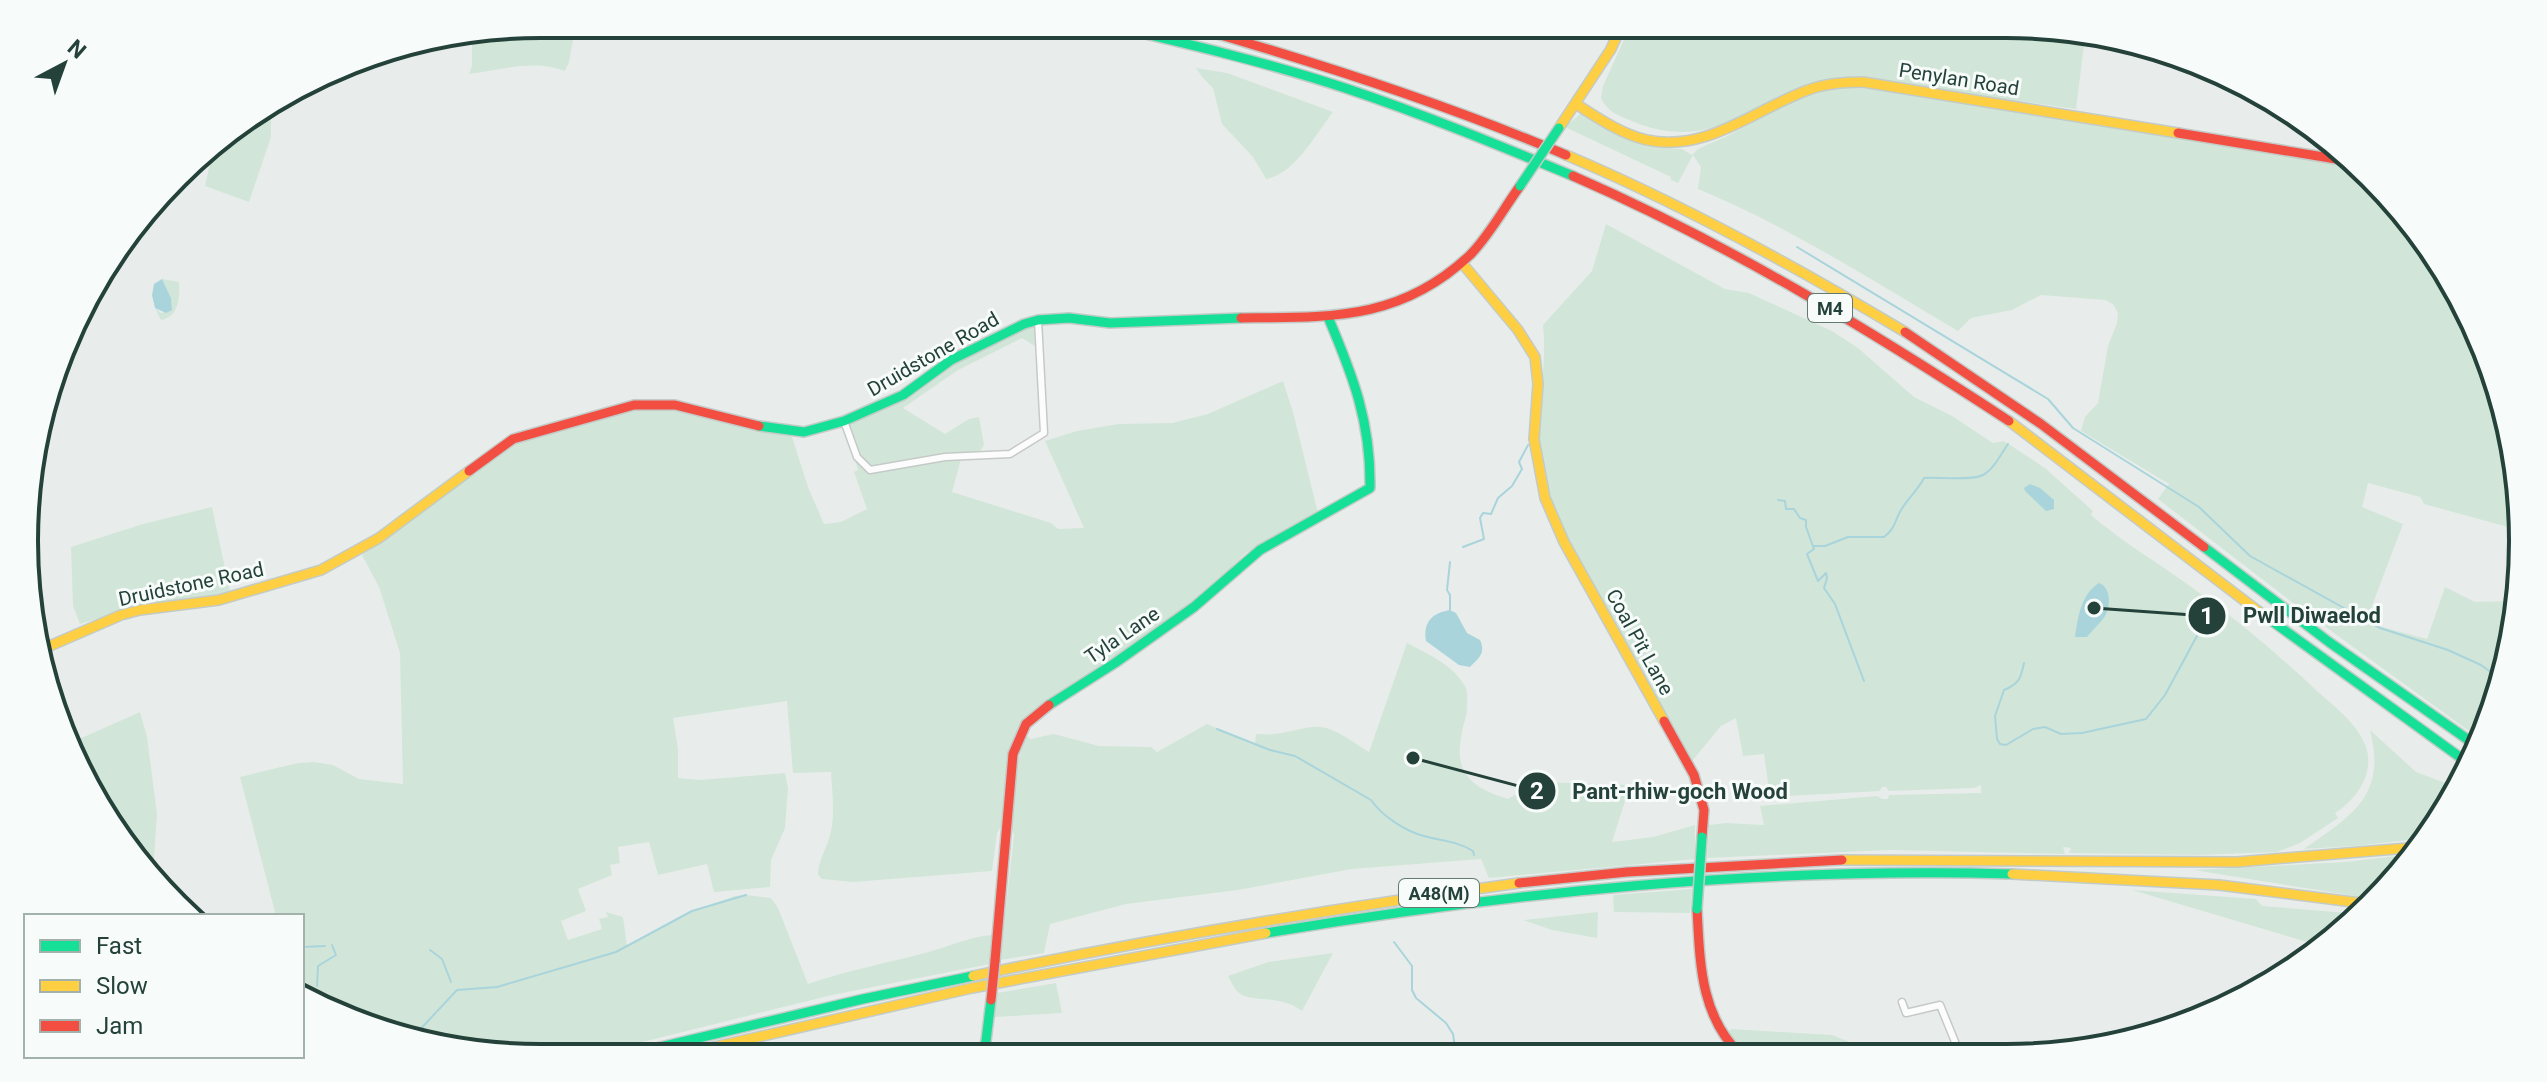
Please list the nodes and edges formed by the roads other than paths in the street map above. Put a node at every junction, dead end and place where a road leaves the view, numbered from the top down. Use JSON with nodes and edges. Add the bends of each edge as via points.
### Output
{"nodes":[{"id":1,"x":1161,"y":38,"type":"edge"},
{"id":2,"x":1235,"y":38,"type":"edge"},
{"id":3,"x":1616,"y":38,"type":"edge"},
{"id":4,"x":1576,"y":104,"type":"junction"},
{"id":5,"x":2332,"y":158,"type":"edge"},
{"id":6,"x":1462,"y":263,"type":"junction"},
{"id":7,"x":1328,"y":317,"type":"junction"},
{"id":8,"x":1038,"y":320,"type":"junction"},
{"id":9,"x":844,"y":421,"type":"junction"},
{"id":10,"x":50,"y":646,"type":"edge"},
{"id":11,"x":2468,"y":740,"type":"edge"},
{"id":12,"x":2460,"y":757,"type":"edge"},
{"id":13,"x":2404,"y":848,"type":"edge"},
{"id":14,"x":2356,"y":902,"type":"edge"},
{"id":15,"x":1902,"y":1002,"type":"dead end"},
{"id":16,"x":673,"y":1044,"type":"edge"},
{"id":17,"x":725,"y":1044,"type":"edge"},
{"id":18,"x":985,"y":1044,"type":"edge"},
{"id":19,"x":1731,"y":1044,"type":"edge"},
{"id":20,"x":1956,"y":1044,"type":"edge"}],
"edges":[{"from":1,"to":12,"type":"main road","number":"M4","via":[[1272,65],[1427,116],[1571,174],[1755,266],[1886,340],[2015,425]]},
{"from":2,"to":11,"type":"main road","number":"M4","via":[[1452,107],[1581,160],[1759,249],[1996,392]]},
{"from":3,"to":4,"type":"main road","name":"Druidstone Road"},
{"from":4,"to":5,"type":"main road","name":"Penylan Road","via":[[1604,124],[1644,139],[1681,144],[1724,131],[1795,93],[1830,82],[1863,82]]},
{"from":4,"to":6,"type":"main road","name":"Druidstone Road","bridge":true},
{"from":6,"to":7,"type":"main road","name":"Druidstone Road","via":[[1413,296],[1361,313]]},
{"from":6,"to":19,"type":"main road","name":"Coal Pit Lane","bridge":true,"via":[[1535,357],[1534,439],[1545,498],[1564,542],[1694,775],[1704,810],[1697,909],[1700,967],[1722,1035]]},
{"from":7,"to":8,"type":"main road","name":"Druidstone Road"},
{"from":7,"to":18,"type":"main road","name":"Tyla Lane","bridge":true,"via":[[1364,404],[1370,488],[1253,555],[1194,607],[1026,724],[1013,754]]},
{"from":8,"to":9,"type":"main road","name":"Druidstone Road","via":[[985,342],[903,395]]},
{"from":8,"to":9,"type":"street","via":[[1044,433],[1010,454],[945,457],[870,470],[857,457]]},
{"from":9,"to":10,"type":"main road","name":"Druidstone Road","via":[[790,432],[657,403],[537,431],[513,439],[379,538],[321,570],[219,600],[121,615]]},
{"from":13,"to":16,"type":"main road","number":"A48(M)","via":[[2237,862],[1766,863],[1534,881],[1332,909],[1089,952]]},
{"from":14,"to":17,"type":"main road","number":"A48(M)","via":[[2192,882],[2003,873],[1774,875],[1610,886],[1415,909],[1166,950]]},
{"from":15,"to":20,"type":"street","via":[[1906,1013],[1940,1005]]}]}
